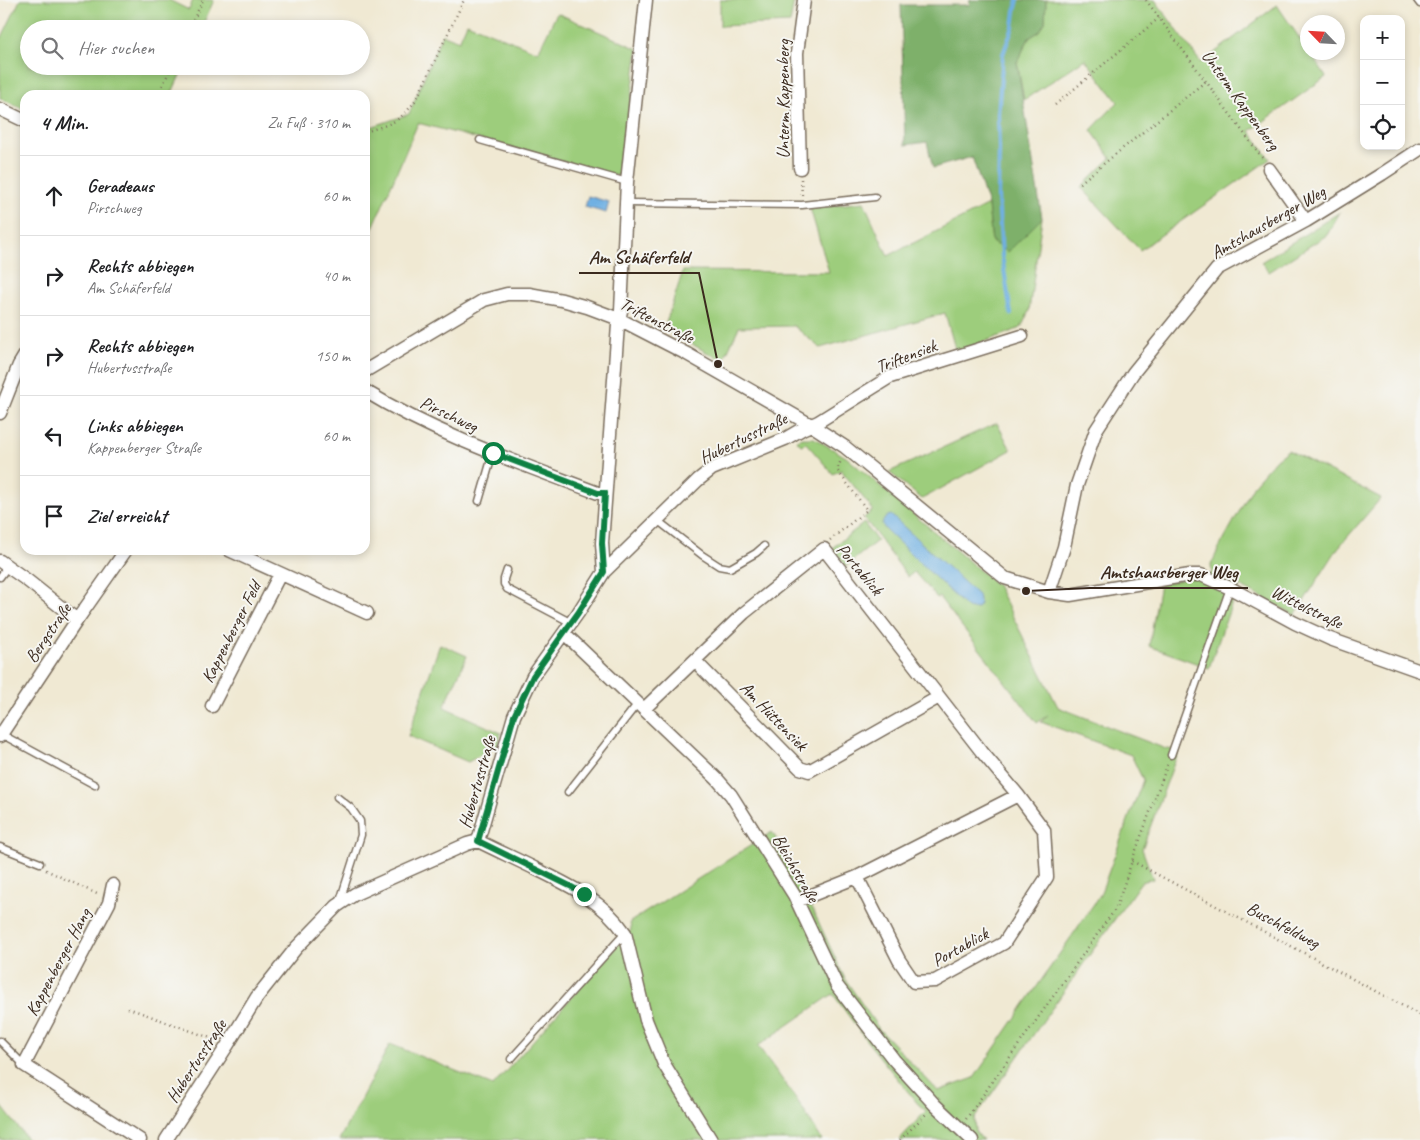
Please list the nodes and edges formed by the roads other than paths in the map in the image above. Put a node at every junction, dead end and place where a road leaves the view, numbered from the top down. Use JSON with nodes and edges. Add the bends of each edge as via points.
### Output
{"nodes":[{"id":1,"x":646,"y":0,"type":"edge"},
{"id":2,"x":804,"y":0,"type":"edge"},
{"id":3,"x":1417,"y":0,"type":"edge"},
{"id":4,"x":1420,"y":4,"type":"edge"},
{"id":5,"x":0,"y":109,"type":"edge"},
{"id":6,"x":20,"y":119,"type":"edge"},
{"id":7,"x":480,"y":140,"type":"dead end"},
{"id":8,"x":1420,"y":148,"type":"edge"},
{"id":9,"x":800,"y":168,"type":"road end"},
{"id":10,"x":1269,"y":168,"type":"road end"},
{"id":11,"x":628,"y":182,"type":"junction"},
{"id":12,"x":875,"y":197,"type":"dead end"},
{"id":13,"x":627,"y":203,"type":"junction"},
{"id":14,"x":1306,"y":222,"type":"junction"},
{"id":15,"x":619,"y":319,"type":"junction"},
{"id":16,"x":1022,"y":336,"type":"dead end"},
{"id":17,"x":20,"y":364,"type":"edge"},
{"id":18,"x":370,"y":368,"type":"edge"},
{"id":19,"x":370,"y":394,"type":"edge"},
{"id":20,"x":0,"y":413,"type":"edge"},
{"id":21,"x":811,"y":426,"type":"junction"},
{"id":22,"x":493,"y":453,"type":"junction"},
{"id":23,"x":605,"y":493,"type":"junction"},
{"id":24,"x":478,"y":501,"type":"dead end"},
{"id":25,"x":657,"y":520,"type":"junction"},
{"id":26,"x":764,"y":546,"type":"dead end"},
{"id":27,"x":122,"y":555,"type":"edge"},
{"id":28,"x":240,"y":555,"type":"edge"},
{"id":29,"x":4,"y":564,"type":"edge"},
{"id":30,"x":508,"y":570,"type":"dead end"},
{"id":31,"x":604,"y":572,"type":"junction"},
{"id":32,"x":280,"y":574,"type":"junction"},
{"id":33,"x":0,"y":576,"type":"edge"},
{"id":34,"x":1005,"y":578,"type":"joint"},
{"id":35,"x":1230,"y":588,"type":"junction"},
{"id":36,"x":1049,"y":592,"type":"junction"},
{"id":37,"x":367,"y":612,"type":"dead end"},
{"id":38,"x":77,"y":620,"type":"junction"},
{"id":39,"x":567,"y":629,"type":"junction"},
{"id":40,"x":695,"y":661,"type":"junction"},
{"id":41,"x":1420,"y":671,"type":"edge"},
{"id":42,"x":939,"y":697,"type":"junction"},
{"id":43,"x":212,"y":706,"type":"dead end"},
{"id":44,"x":641,"y":706,"type":"junction"},
{"id":45,"x":4,"y":718,"type":"edge"},
{"id":46,"x":1,"y":735,"type":"edge"},
{"id":47,"x":1171,"y":755,"type":"road end"},
{"id":48,"x":95,"y":785,"type":"dead end"},
{"id":49,"x":568,"y":792,"type":"dead end"},
{"id":50,"x":1018,"y":795,"type":"junction"},
{"id":51,"x":337,"y":797,"type":"dead end"},
{"id":52,"x":478,"y":841,"type":"junction"},
{"id":53,"x":0,"y":846,"type":"edge"},
{"id":54,"x":40,"y":863,"type":"road end"},
{"id":55,"x":857,"y":877,"type":"junction"},
{"id":56,"x":113,"y":886,"type":"dead end"},
{"id":57,"x":797,"y":901,"type":"junction"},
{"id":58,"x":337,"y":906,"type":"junction"},
{"id":59,"x":625,"y":933,"type":"junction"},
{"id":60,"x":0,"y":1041,"type":"edge"},
{"id":61,"x":511,"y":1059,"type":"dead end"},
{"id":62,"x":24,"y":1065,"type":"junction"},
{"id":63,"x":140,"y":1140,"type":"edge"},
{"id":64,"x":166,"y":1140,"type":"edge"},
{"id":65,"x":710,"y":1140,"type":"edge"},
{"id":66,"x":972,"y":1140,"type":"edge"}],
"edges":[{"from":1,"to":11,"type":"street"},
{"from":2,"to":9,"type":"street","name":"Unterm Kappenberg","via":[[797,53]]},
{"from":3,"to":4,"type":"lane"},
{"from":5,"to":6,"type":"street"},
{"from":7,"to":11,"type":"lane"},
{"from":8,"to":14,"type":"street","name":"Amtshausberger Weg"},
{"from":10,"to":14,"type":"street","name":"Unterm Kappenberg"},
{"from":11,"to":13,"type":"street"},
{"from":12,"to":13,"type":"lane","via":[[802,205]]},
{"from":13,"to":15,"type":"street"},
{"from":14,"to":36,"type":"street","name":"Amtshausberger Weg","via":[[1217,269],[1133,373],[1096,430],[1077,485],[1064,548]]},
{"from":15,"to":18,"type":"street","name":"Triftenstraße","via":[[562,300],[507,294],[484,300]]},
{"from":15,"to":21,"type":"street","name":"Triftenstraße"},
{"from":15,"to":23,"type":"street"},
{"from":16,"to":21,"type":"street","name":"Triftensiek","via":[[890,377]]},
{"from":17,"to":20,"type":"street"},
{"from":19,"to":22,"type":"street","name":"Pirschweg"},
{"from":21,"to":25,"type":"street","name":"Hubertusstraße","via":[[785,440],[712,468]]},
{"from":21,"to":34,"type":"street","name":"Triftenstraße","via":[[845,447]]},
{"from":22,"to":23,"type":"street","name":"Pirschweg"},
{"from":22,"to":24,"type":"lane"},
{"from":23,"to":31,"type":"street"},
{"from":25,"to":26,"type":"lane","via":[[719,566],[730,568]]},
{"from":25,"to":31,"type":"street","name":"Hubertusstraße"},
{"from":27,"to":38,"type":"street","name":"Bergstraße"},
{"from":28,"to":32,"type":"street"},
{"from":29,"to":33,"type":"lane"},
{"from":29,"to":38,"type":"street"},
{"from":30,"to":39,"type":"lane","via":[[505,587],[566,620]]},
{"from":31,"to":39,"type":"street","name":"Hubertusstraße"},
{"from":32,"to":37,"type":"street"},
{"from":32,"to":43,"type":"street","name":"Kappenberger Feld"},
{"from":34,"to":36,"type":"street","name":"Wittelstraße"},
{"from":35,"to":36,"type":"street","name":"Wittelstraße","via":[[1202,575],[1190,575],[1070,595]]},
{"from":35,"to":41,"type":"street","name":"Wittelstraße","via":[[1330,640]]},
{"from":35,"to":47,"type":"lane"},
{"from":38,"to":45,"type":"street","name":"Bergstraße"},
{"from":39,"to":44,"type":"street","name":"Bleichstraße"},
{"from":39,"to":52,"type":"street","name":"Hubertusstraße","via":[[533,676],[514,716]]},
{"from":40,"to":42,"type":"street","name":"Am Hüttensiek","via":[[800,768],[809,771]]},
{"from":40,"to":42,"type":"street","name":"Portablick","via":[[744,613],[824,549]]},
{"from":40,"to":44,"type":"street","name":"Portablick"},
{"from":42,"to":50,"type":"street","name":"Portablick"},
{"from":44,"to":49,"type":"lane"},
{"from":44,"to":57,"type":"street","name":"Bleichstraße","via":[[731,795]]},
{"from":45,"to":46,"type":"street","name":"Bergstraße"},
{"from":46,"to":48,"type":"lane"},
{"from":50,"to":55,"type":"street"},
{"from":50,"to":55,"type":"street","name":"Portablick","via":[[1044,830],[1047,877],[1004,943],[935,981],[914,982],[899,960]]},
{"from":51,"to":58,"type":"lane","via":[[352,808],[360,821],[361,835]]},
{"from":52,"to":58,"type":"street","name":"Hubertusstraße","via":[[355,894]]},
{"from":52,"to":59,"type":"street","via":[[584,894],[617,921]]},
{"from":53,"to":54,"type":"lane"},
{"from":55,"to":57,"type":"street"},
{"from":56,"to":62,"type":"street","name":"Kappenberger Hang","via":[[109,903]]},
{"from":57,"to":66,"type":"street","name":"Bleichstraße","via":[[837,986],[894,1060]]},
{"from":58,"to":64,"type":"street","name":"Hubertusstraße","via":[[296,948],[257,997]]},
{"from":59,"to":61,"type":"lane"},
{"from":59,"to":65,"type":"street","via":[[646,1020],[664,1064]]},
{"from":60,"to":62,"type":"lane"},
{"from":62,"to":63,"type":"street"}]}
